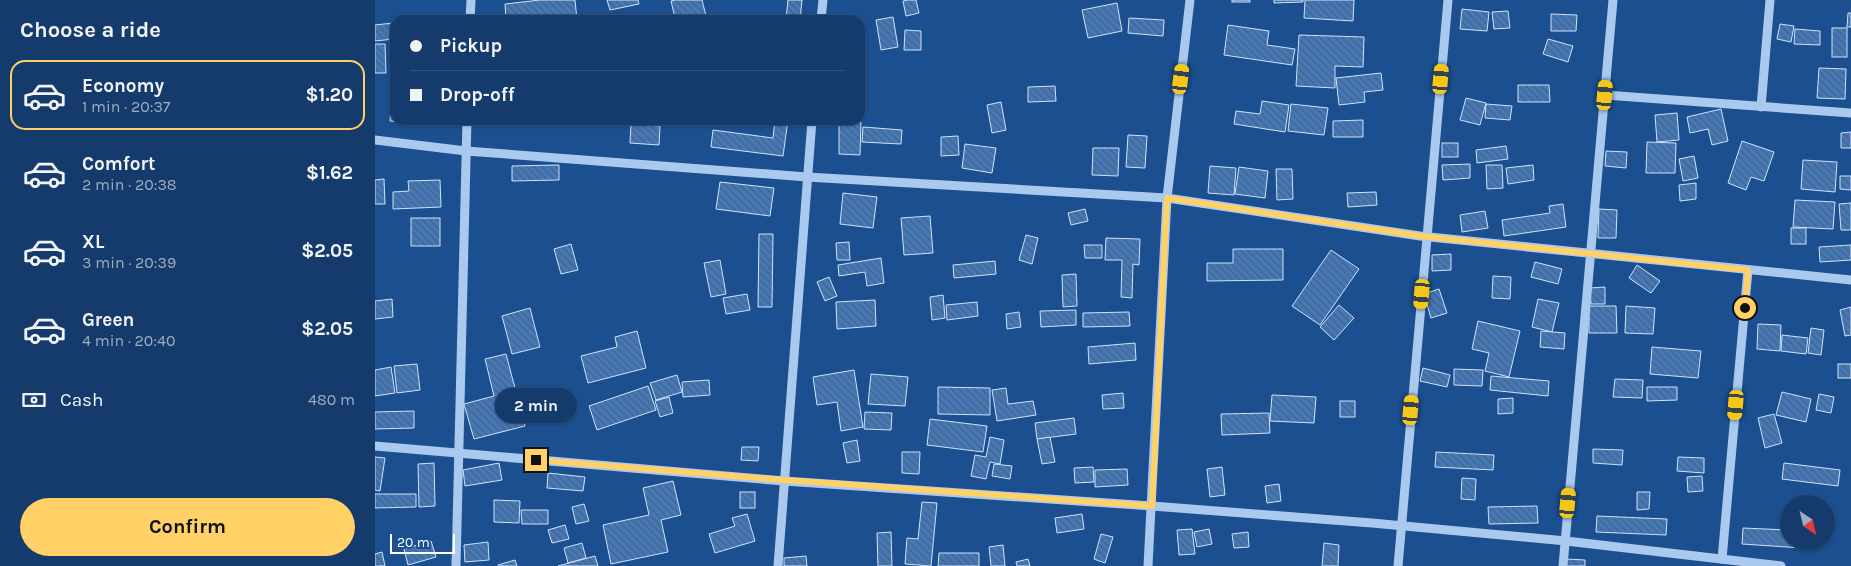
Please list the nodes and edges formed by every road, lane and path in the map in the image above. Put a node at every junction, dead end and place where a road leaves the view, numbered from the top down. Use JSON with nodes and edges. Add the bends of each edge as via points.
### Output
{"nodes":[{"id":1,"x":471,"y":0,"type":"edge"},
{"id":2,"x":823,"y":0,"type":"edge"},
{"id":3,"x":1190,"y":0,"type":"edge"},
{"id":4,"x":1448,"y":0,"type":"edge"},
{"id":5,"x":1613,"y":0,"type":"edge"},
{"id":6,"x":1770,"y":0,"type":"edge"},
{"id":7,"x":470,"y":15,"type":"edge"},
{"id":8,"x":822,"y":15,"type":"edge"},
{"id":9,"x":1605,"y":95,"type":"junction"},
{"id":10,"x":1761,"y":107,"type":"junction"},
{"id":11,"x":1851,"y":114,"type":"edge"},
{"id":12,"x":467,"y":125,"type":"edge"},
{"id":13,"x":812,"y":125,"type":"edge"},
{"id":14,"x":375,"y":140,"type":"edge"},
{"id":15,"x":466,"y":151,"type":"junction"},
{"id":16,"x":807,"y":177,"type":"junction"},
{"id":17,"x":1167,"y":198,"type":"junction"},
{"id":18,"x":1427,"y":236,"type":"junction"},
{"id":19,"x":1591,"y":254,"type":"junction"},
{"id":20,"x":1748,"y":270,"type":"junction"},
{"id":21,"x":1851,"y":280,"type":"edge"},
{"id":22,"x":375,"y":446,"type":"edge"},
{"id":23,"x":459,"y":454,"type":"junction"},
{"id":24,"x":784,"y":480,"type":"junction"},
{"id":25,"x":1152,"y":506,"type":"junction"},
{"id":26,"x":1401,"y":526,"type":"junction"},
{"id":27,"x":1565,"y":541,"type":"junction"},
{"id":28,"x":1722,"y":559,"type":"junction"},
{"id":29,"x":456,"y":566,"type":"edge"},
{"id":30,"x":777,"y":566,"type":"edge"},
{"id":31,"x":1148,"y":566,"type":"edge"},
{"id":32,"x":1397,"y":566,"type":"edge"},
{"id":33,"x":1563,"y":566,"type":"edge"},
{"id":34,"x":1781,"y":566,"type":"edge"}],
"edges":[{"from":1,"to":7,"type":"street"},
{"from":2,"to":8,"type":"street"},
{"from":3,"to":17,"type":"street"},
{"from":4,"to":18,"type":"street"},
{"from":5,"to":9,"type":"street"},
{"from":6,"to":10,"type":"street"},
{"from":9,"to":10,"type":"street"},
{"from":9,"to":19,"type":"street"},
{"from":10,"to":11,"type":"street"},
{"from":12,"to":15,"type":"street"},
{"from":13,"to":16,"type":"street"},
{"from":14,"to":15,"type":"street"},
{"from":15,"to":16,"type":"street"},
{"from":15,"to":23,"type":"street"},
{"from":16,"to":17,"type":"street"},
{"from":16,"to":24,"type":"street"},
{"from":17,"to":18,"type":"street"},
{"from":17,"to":25,"type":"street"},
{"from":18,"to":19,"type":"street"},
{"from":18,"to":26,"type":"street"},
{"from":19,"to":20,"type":"street"},
{"from":19,"to":27,"type":"street"},
{"from":20,"to":21,"type":"street"},
{"from":20,"to":28,"type":"street"},
{"from":22,"to":23,"type":"street"},
{"from":23,"to":24,"type":"street"},
{"from":23,"to":29,"type":"street"},
{"from":24,"to":25,"type":"street"},
{"from":24,"to":30,"type":"street"},
{"from":25,"to":26,"type":"street"},
{"from":25,"to":31,"type":"street"},
{"from":26,"to":27,"type":"street"},
{"from":26,"to":32,"type":"street"},
{"from":27,"to":28,"type":"street"},
{"from":27,"to":33,"type":"street"},
{"from":28,"to":34,"type":"street"}]}
